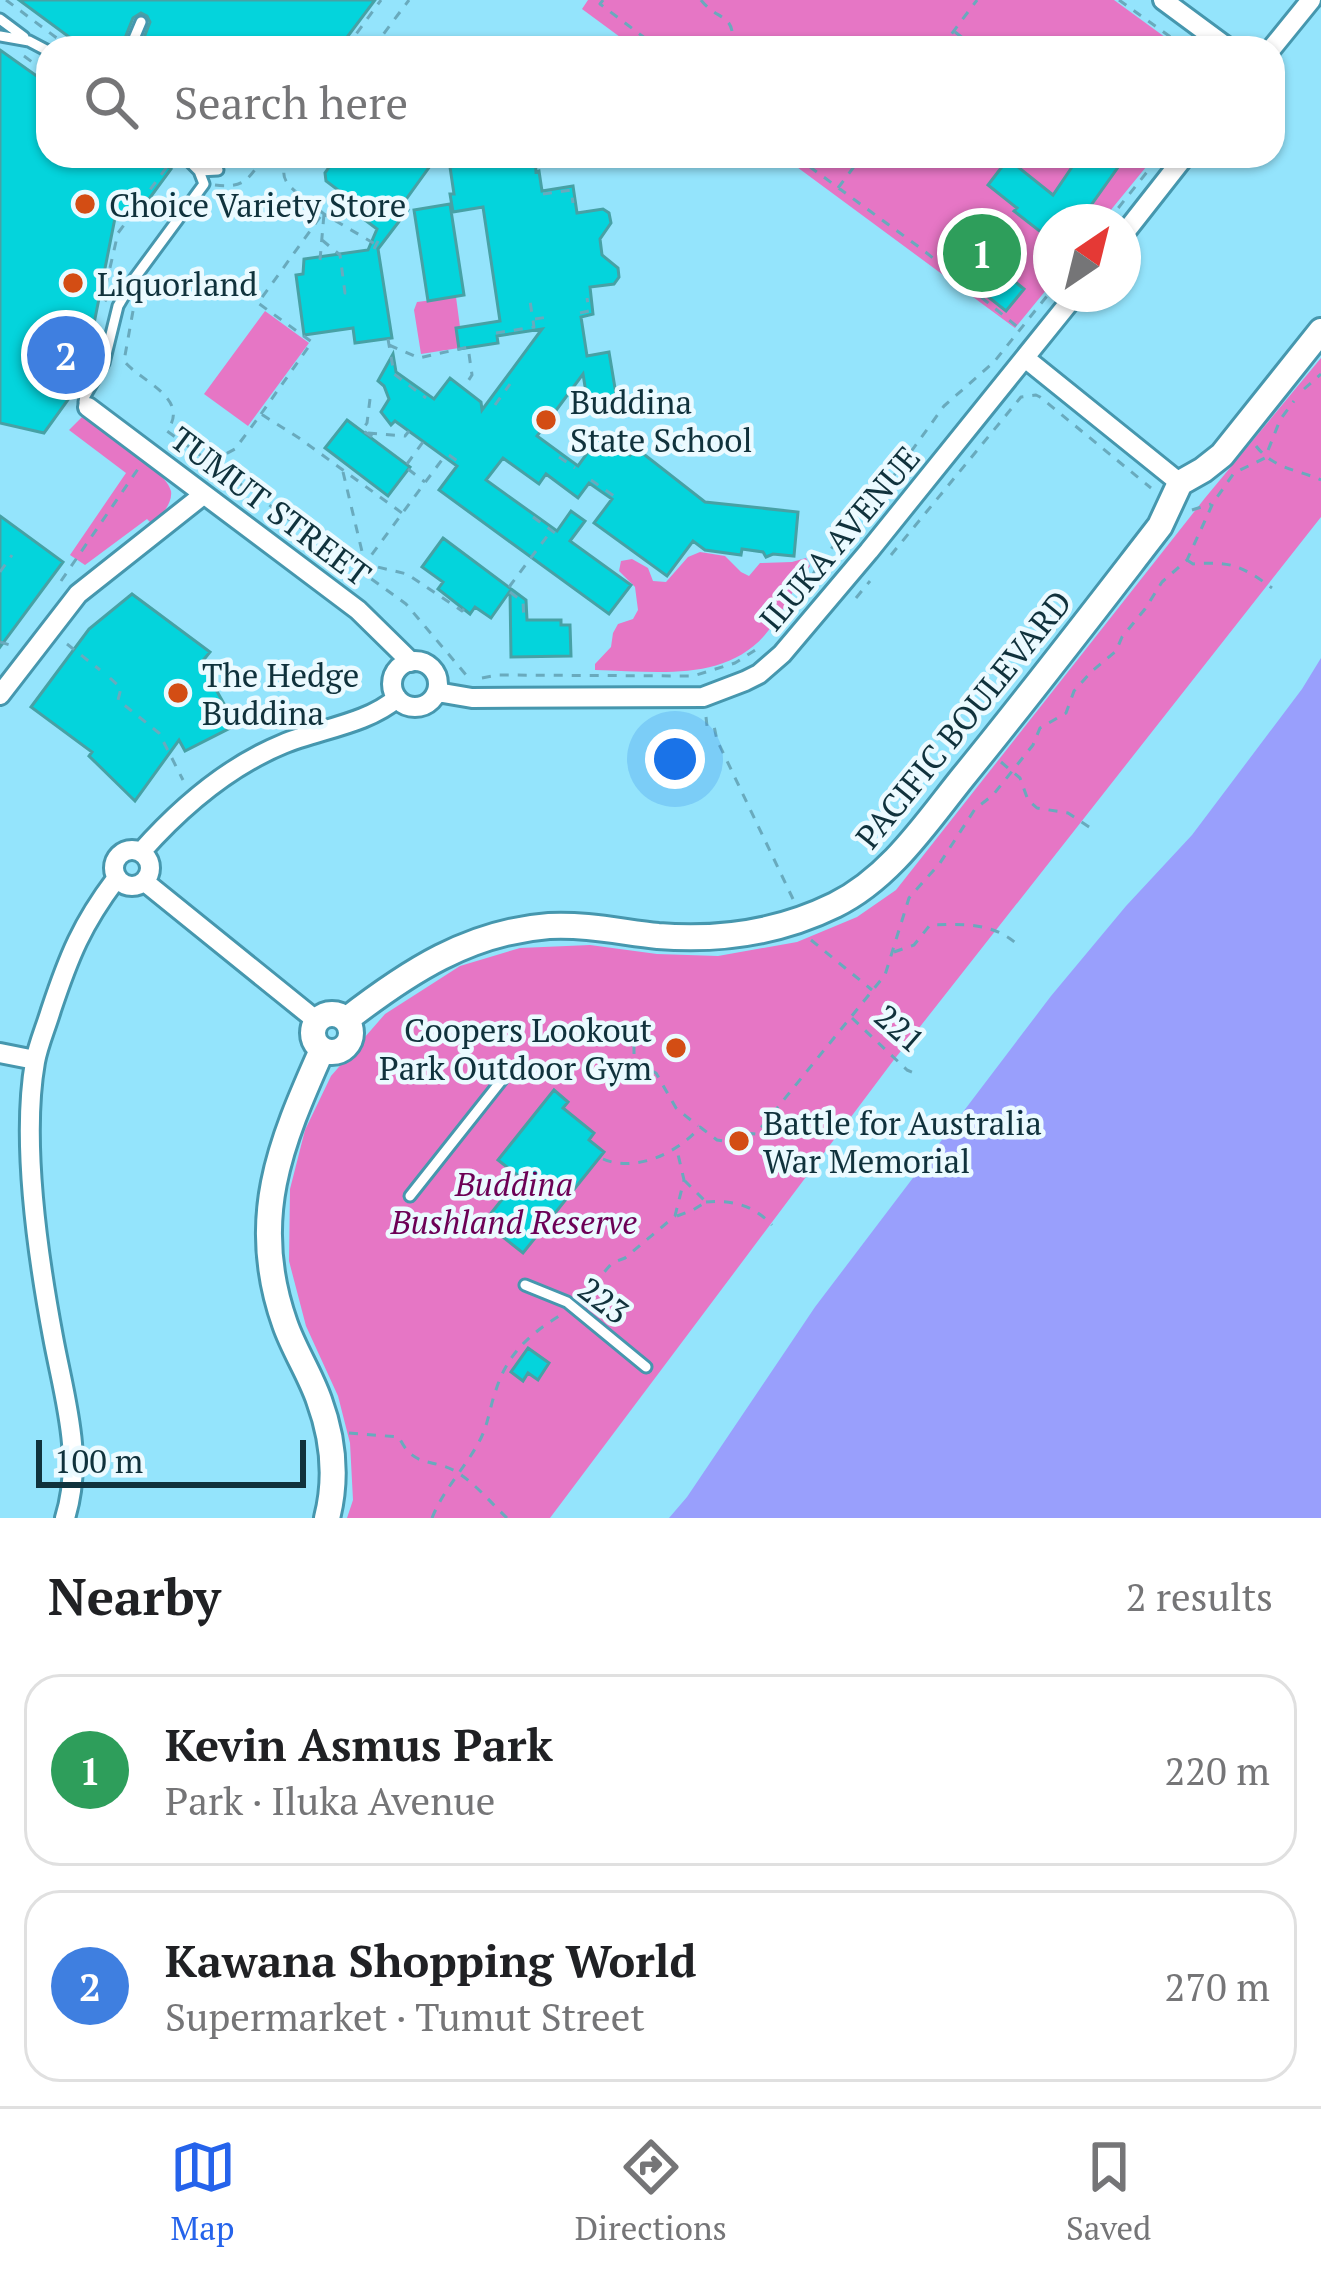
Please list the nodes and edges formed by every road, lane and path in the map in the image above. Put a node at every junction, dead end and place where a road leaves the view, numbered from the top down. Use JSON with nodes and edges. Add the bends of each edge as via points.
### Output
{"nodes":[{"id":1,"x":6,"y":0,"type":"edge"},
{"id":2,"x":381,"y":0,"type":"edge"},
{"id":3,"x":410,"y":0,"type":"edge"},
{"id":4,"x":602,"y":0,"type":"edge"},
{"id":5,"x":701,"y":0,"type":"edge"},
{"id":6,"x":977,"y":0,"type":"edge"},
{"id":7,"x":1119,"y":0,"type":"edge"},
{"id":8,"x":1163,"y":0,"type":"edge"},
{"id":9,"x":1311,"y":0,"type":"edge"},
{"id":10,"x":692,"y":9,"type":"dead end"},
{"id":11,"x":737,"y":12,"type":"dead end"},
{"id":12,"x":0,"y":19,"type":"edge"},
{"id":13,"x":727,"y":19,"type":"junction"},
{"id":14,"x":141,"y":22,"type":"dead end"},
{"id":15,"x":954,"y":31,"type":"junction"},
{"id":16,"x":0,"y":36,"type":"edge"},
{"id":17,"x":55,"y":36,"type":"edge"},
{"id":18,"x":135,"y":36,"type":"edge"},
{"id":19,"x":355,"y":36,"type":"edge"},
{"id":20,"x":382,"y":36,"type":"edge"},
{"id":21,"x":642,"y":36,"type":"edge"},
{"id":22,"x":733,"y":36,"type":"edge"},
{"id":23,"x":950,"y":36,"type":"edge"},
{"id":24,"x":960,"y":36,"type":"edge"},
{"id":25,"x":1169,"y":36,"type":"edge"},
{"id":26,"x":1212,"y":36,"type":"edge"},
{"id":27,"x":1281,"y":36,"type":"edge"},
{"id":28,"x":29,"y":41,"type":"junction"},
{"id":29,"x":36,"y":45,"type":"edge"},
{"id":30,"x":23,"y":55,"type":"dead end"},
{"id":31,"x":36,"y":65,"type":"edge"},
{"id":32,"x":166,"y":168,"type":"edge"},
{"id":33,"x":197,"y":168,"type":"edge"},
{"id":34,"x":256,"y":168,"type":"edge"},
{"id":35,"x":284,"y":168,"type":"edge"},
{"id":36,"x":811,"y":168,"type":"edge"},
{"id":37,"x":853,"y":168,"type":"edge"},
{"id":38,"x":1150,"y":168,"type":"edge"},
{"id":39,"x":1176,"y":168,"type":"edge"},
{"id":40,"x":218,"y":170,"type":"dead end"},
{"id":41,"x":200,"y":171,"type":"junction"},
{"id":42,"x":204,"y":184,"type":"junction"},
{"id":43,"x":838,"y":188,"type":"junction"},
{"id":44,"x":543,"y":194,"type":"dead end"},
{"id":45,"x":572,"y":203,"type":"dead end"},
{"id":46,"x":1121,"y":204,"type":"edge"},
{"id":47,"x":1141,"y":212,"type":"edge"},
{"id":48,"x":323,"y":214,"type":"junction"},
{"id":49,"x":382,"y":233,"type":"dead end"},
{"id":50,"x":322,"y":240,"type":"junction"},
{"id":51,"x":320,"y":260,"type":"dead end"},
{"id":52,"x":348,"y":292,"type":"dead end"},
{"id":53,"x":587,"y":298,"type":"dead end"},
{"id":54,"x":530,"y":302,"type":"dead end"},
{"id":55,"x":118,"y":306,"type":"junction"},
{"id":56,"x":1034,"y":312,"type":"edge"},
{"id":57,"x":1062,"y":312,"type":"edge"},
{"id":58,"x":580,"y":313,"type":"dead end"},
{"id":59,"x":548,"y":317,"type":"dead end"},
{"id":60,"x":533,"y":320,"type":"junction"},
{"id":61,"x":1020,"y":329,"type":"junction"},
{"id":62,"x":1321,"y":331,"type":"edge"},
{"id":63,"x":496,"y":332,"type":"dead end"},
{"id":64,"x":1025,"y":358,"type":"junction"},
{"id":65,"x":1321,"y":374,"type":"edge"},
{"id":66,"x":466,"y":384,"type":"dead end"},
{"id":67,"x":510,"y":384,"type":"dead end"},
{"id":68,"x":370,"y":398,"type":"dead end"},
{"id":69,"x":426,"y":398,"type":"dead end"},
{"id":70,"x":495,"y":405,"type":"dead end"},
{"id":71,"x":88,"y":407,"type":"joint"},
{"id":72,"x":261,"y":414,"type":"junction"},
{"id":73,"x":167,"y":431,"type":"junction"},
{"id":74,"x":409,"y":431,"type":"dead end"},
{"id":75,"x":367,"y":433,"type":"junction"},
{"id":76,"x":377,"y":440,"type":"dead end"},
{"id":77,"x":423,"y":442,"type":"dead end"},
{"id":78,"x":150,"y":452,"type":"junction"},
{"id":79,"x":559,"y":457,"type":"dead end"},
{"id":80,"x":1265,"y":458,"type":"junction"},
{"id":81,"x":211,"y":462,"type":"junction"},
{"id":82,"x":459,"y":462,"type":"dead end"},
{"id":83,"x":575,"y":469,"type":"dead end"},
{"id":84,"x":343,"y":470,"type":"junction"},
{"id":85,"x":591,"y":480,"type":"dead end"},
{"id":86,"x":1321,"y":480,"type":"edge"},
{"id":87,"x":425,"y":482,"type":"junction"},
{"id":88,"x":203,"y":495,"type":"junction"},
{"id":89,"x":1176,"y":495,"type":"junction"},
{"id":90,"x":614,"y":496,"type":"dead end"},
{"id":91,"x":402,"y":513,"type":"junction"},
{"id":92,"x":532,"y":517,"type":"dead end"},
{"id":93,"x":12,"y":555,"type":"dead end"},
{"id":94,"x":886,"y":560,"type":"dead end"},
{"id":95,"x":1187,"y":560,"type":"junction"},
{"id":96,"x":365,"y":563,"type":"junction"},
{"id":97,"x":360,"y":571,"type":"junction"},
{"id":98,"x":0,"y":572,"type":"edge"},
{"id":99,"x":871,"y":579,"type":"dead end"},
{"id":100,"x":62,"y":581,"type":"dead end"},
{"id":101,"x":1272,"y":588,"type":"dead end"},
{"id":102,"x":856,"y":598,"type":"dead end"},
{"id":103,"x":464,"y":609,"type":"dead end"},
{"id":104,"x":792,"y":612,"type":"dead end"},
{"id":105,"x":524,"y":620,"type":"dead end"},
{"id":106,"x":772,"y":639,"type":"dead end"},
{"id":107,"x":0,"y":642,"type":"edge"},
{"id":108,"x":67,"y":644,"type":"dead end"},
{"id":109,"x":13,"y":646,"type":"dead end"},
{"id":110,"x":411,"y":662,"type":"junction"},
{"id":111,"x":100,"y":670,"type":"dead end"},
{"id":112,"x":110,"y":678,"type":"dead end"},
{"id":113,"x":437,"y":692,"type":"junction"},
{"id":114,"x":0,"y":695,"type":"edge"},
{"id":115,"x":397,"y":698,"type":"junction"},
{"id":116,"x":703,"y":698,"type":"junction"},
{"id":117,"x":1011,"y":770,"type":"junction"},
{"id":118,"x":183,"y":780,"type":"dead end"},
{"id":119,"x":1092,"y":829,"type":"dead end"},
{"id":120,"x":141,"y":852,"type":"junction"},
{"id":121,"x":116,"y":879,"type":"junction"},
{"id":122,"x":145,"y":882,"type":"junction"},
{"id":123,"x":799,"y":920,"type":"junction"},
{"id":124,"x":1018,"y":945,"type":"dead end"},
{"id":125,"x":892,"y":953,"type":"junction"},
{"id":126,"x":872,"y":990,"type":"junction"},
{"id":127,"x":850,"y":1017,"type":"junction"},
{"id":128,"x":346,"y":1020,"type":"junction"},
{"id":129,"x":317,"y":1021,"type":"junction"},
{"id":130,"x":634,"y":1045,"type":"dead end"},
{"id":131,"x":322,"y":1050,"type":"junction"},
{"id":132,"x":0,"y":1053,"type":"edge"},
{"id":133,"x":35,"y":1060,"type":"junction"},
{"id":134,"x":919,"y":1075,"type":"dead end"},
{"id":135,"x":505,"y":1076,"type":"dead end"},
{"id":136,"x":700,"y":1127,"type":"junction"},
{"id":137,"x":677,"y":1148,"type":"junction"},
{"id":138,"x":603,"y":1159,"type":"dead end"},
{"id":139,"x":684,"y":1180,"type":"junction"},
{"id":140,"x":410,"y":1196,"type":"dead end"},
{"id":141,"x":706,"y":1202,"type":"junction"},
{"id":142,"x":675,"y":1216,"type":"junction"},
{"id":143,"x":772,"y":1225,"type":"dead end"},
{"id":144,"x":525,"y":1285,"type":"dead end"},
{"id":145,"x":573,"y":1307,"type":"junction"},
{"id":146,"x":646,"y":1367,"type":"dead end"},
{"id":147,"x":329,"y":1436,"type":"junction"},
{"id":148,"x":458,"y":1473,"type":"junction"},
{"id":149,"x":65,"y":1518,"type":"edge"},
{"id":150,"x":327,"y":1518,"type":"edge"},
{"id":151,"x":432,"y":1518,"type":"edge"},
{"id":152,"x":507,"y":1518,"type":"edge"}],
"edges":[{"from":1,"to":17,"type":"path"},
{"from":2,"to":19,"type":"path"},
{"from":3,"to":20,"type":"path"},
{"from":4,"to":21,"type":"path"},
{"from":5,"to":10,"type":"path"},
{"from":5,"to":13,"type":"path"},
{"from":6,"to":15,"type":"path"},
{"from":7,"to":25,"type":"path"},
{"from":8,"to":26,"type":"street"},
{"from":9,"to":27,"type":"street"},
{"from":11,"to":13,"type":"path"},
{"from":12,"to":28,"type":"lane"},
{"from":13,"to":22,"type":"path"},
{"from":14,"to":18,"type":"lane"},
{"from":15,"to":23,"type":"path"},
{"from":15,"to":24,"type":"path"},
{"from":16,"to":28,"type":"lane"},
{"from":28,"to":29,"type":"lane"},
{"from":30,"to":31,"type":"path"},
{"from":32,"to":55,"type":"path","via":[[118,233],[103,298]]},
{"from":33,"to":41,"type":"lane"},
{"from":34,"to":42,"type":"path","via":[[236,187]]},
{"from":35,"to":48,"type":"path","via":[[294,194]]},
{"from":36,"to":43,"type":"path"},
{"from":37,"to":43,"type":"path"},
{"from":38,"to":46,"type":"path"},
{"from":39,"to":47,"type":"street"},
{"from":40,"to":41,"type":"lane"},
{"from":41,"to":42,"type":"lane"},
{"from":42,"to":55,"type":"lane"},
{"from":43,"to":61,"type":"path"},
{"from":44,"to":45,"type":"path","via":[[571,190]]},
{"from":48,"to":49,"type":"path","via":[[375,246]]},
{"from":48,"to":50,"type":"path"},
{"from":48,"to":72,"type":"path","via":[[258,303],[313,342]]},
{"from":50,"to":51,"type":"path"},
{"from":50,"to":52,"type":"path","via":[[340,255]]},
{"from":53,"to":58,"type":"path","via":[[589,311]]},
{"from":54,"to":60,"type":"path"},
{"from":55,"to":71,"type":"lane","via":[[104,363],[85,396]]},
{"from":55,"to":73,"type":"path","via":[[134,311],[124,361],[169,397],[174,421]]},
{"from":56,"to":61,"type":"path"},
{"from":57,"to":64,"type":"street","name":"ILUKA AVENUE"},
{"from":59,"to":60,"type":"path"},
{"from":60,"to":63,"type":"path","via":[[534,326]]},
{"from":61,"to":104,"type":"path","via":[[944,406],[817,567]]},
{"from":62,"to":89,"type":"street","name":"PACIFIC BOULEVARD","via":[[1222,455]]},
{"from":64,"to":89,"type":"street"},
{"from":64,"to":116,"type":"street","name":"ILUKA AVENUE","via":[[782,654],[759,674]]},
{"from":65,"to":80,"type":"path","via":[[1280,421]]},
{"from":66,"to":69,"type":"path","via":[[468,347],[419,358],[389,342],[394,374]]},
{"from":67,"to":70,"type":"path"},
{"from":68,"to":75,"type":"path"},
{"from":71,"to":78,"type":"street","name":"TUMUT STREET"},
{"from":72,"to":81,"type":"path","via":[[235,449]]},
{"from":72,"to":84,"type":"path"},
{"from":73,"to":78,"type":"path"},
{"from":73,"to":81,"type":"path"},
{"from":74,"to":75,"type":"path"},
{"from":75,"to":76,"type":"path"},
{"from":77,"to":87,"type":"path","via":[[407,467]]},
{"from":78,"to":88,"type":"street","name":"TUMUT STREET"},
{"from":78,"to":100,"type":"path"},
{"from":79,"to":83,"type":"path"},
{"from":80,"to":86,"type":"path"},
{"from":80,"to":95,"type":"path","via":[[1234,473]]},
{"from":81,"to":97,"type":"path"},
{"from":82,"to":87,"type":"path","via":[[447,456]]},
{"from":84,"to":91,"type":"path"},
{"from":84,"to":96,"type":"path"},
{"from":85,"to":90,"type":"path"},
{"from":87,"to":91,"type":"path"},
{"from":88,"to":110,"type":"street","name":"TUMUT STREET","via":[[358,610]]},
{"from":88,"to":114,"type":"street","via":[[78,594]]},
{"from":89,"to":94,"type":"path","via":[[1154,498],[1152,488],[1040,397],[1021,397]]},
{"from":89,"to":123,"type":"street","name":"PACIFIC BOULEVARD","via":[[1160,526],[900,853],[863,888]]},
{"from":91,"to":96,"type":"path"},
{"from":92,"to":105,"type":"path","via":[[553,532],[510,590],[523,602]]},
{"from":93,"to":98,"type":"path"},
{"from":95,"to":101,"type":"path","via":[[1236,566]]},
{"from":95,"to":117,"type":"path"},
{"from":96,"to":97,"type":"path"},
{"from":96,"to":103,"type":"path","via":[[409,575]]},
{"from":97,"to":106,"type":"path","via":[[406,604],[475,680],[693,676],[735,663]]},
{"from":99,"to":102,"type":"path"},
{"from":107,"to":109,"type":"path"},
{"from":108,"to":111,"type":"path"},
{"from":110,"to":113,"type":"street","via":[[433,670]]},
{"from":110,"to":115,"type":"street","via":[[395,673]]},
{"from":112,"to":118,"type":"path","via":[[121,688],[118,700],[159,733]]},
{"from":113,"to":115,"type":"street","via":[[422,706]]},
{"from":113,"to":116,"type":"street","name":"ILUKA AVENUE"},
{"from":115,"to":120,"type":"street","via":[[240,766]]},
{"from":116,"to":123,"type":"path","via":[[707,726],[714,726]]},
{"from":117,"to":119,"type":"path","via":[[1037,808],[1068,813]]},
{"from":117,"to":125,"type":"path","via":[[909,898]]},
{"from":120,"to":121,"type":"street","via":[[118,856]]},
{"from":120,"to":122,"type":"street","via":[[150,866]]},
{"from":121,"to":122,"type":"street","via":[[130,887]]},
{"from":121,"to":133,"type":"street","via":[[71,950]]},
{"from":122,"to":129,"type":"street"},
{"from":123,"to":126,"type":"path","via":[[808,938]]},
{"from":123,"to":128,"type":"street","name":"PACIFIC BOULEVARD","via":[[697,938],[579,926],[501,934],[422,965]]},
{"from":124,"to":125,"type":"path","via":[[984,926],[930,925],[914,945]]},
{"from":125,"to":126,"type":"path"},
{"from":126,"to":127,"type":"path"},
{"from":127,"to":134,"type":"path","name":"221"},
{"from":127,"to":136,"type":"path","via":[[756,1134],[736,1132],[723,1141]]},
{"from":128,"to":129,"type":"street","via":[[328,1014]]},
{"from":128,"to":131,"type":"street","via":[[346,1045]]},
{"from":129,"to":131,"type":"street","via":[[312,1033]]},
{"from":130,"to":136,"type":"path","via":[[634,1057]]},
{"from":131,"to":147,"type":"street","via":[[275,1166],[268,1227],[285,1324]]},
{"from":132,"to":133,"type":"street"},
{"from":133,"to":149,"type":"street","via":[[32,1178],[75,1452]]},
{"from":135,"to":140,"type":"lane"},
{"from":136,"to":137,"type":"path"},
{"from":137,"to":138,"type":"path","via":[[632,1165]]},
{"from":137,"to":139,"type":"path"},
{"from":139,"to":141,"type":"path"},
{"from":139,"to":142,"type":"path"},
{"from":141,"to":142,"type":"path"},
{"from":141,"to":143,"type":"path","via":[[740,1203]]},
{"from":142,"to":145,"type":"path","via":[[604,1270]]},
{"from":144,"to":145,"type":"lane","name":"223"},
{"from":145,"to":146,"type":"lane","name":"223"},
{"from":145,"to":148,"type":"path","via":[[508,1360],[483,1436]]},
{"from":147,"to":148,"type":"path","via":[[399,1437],[416,1459]]},
{"from":147,"to":150,"type":"street"},
{"from":148,"to":151,"type":"path"},
{"from":148,"to":152,"type":"path"}]}
